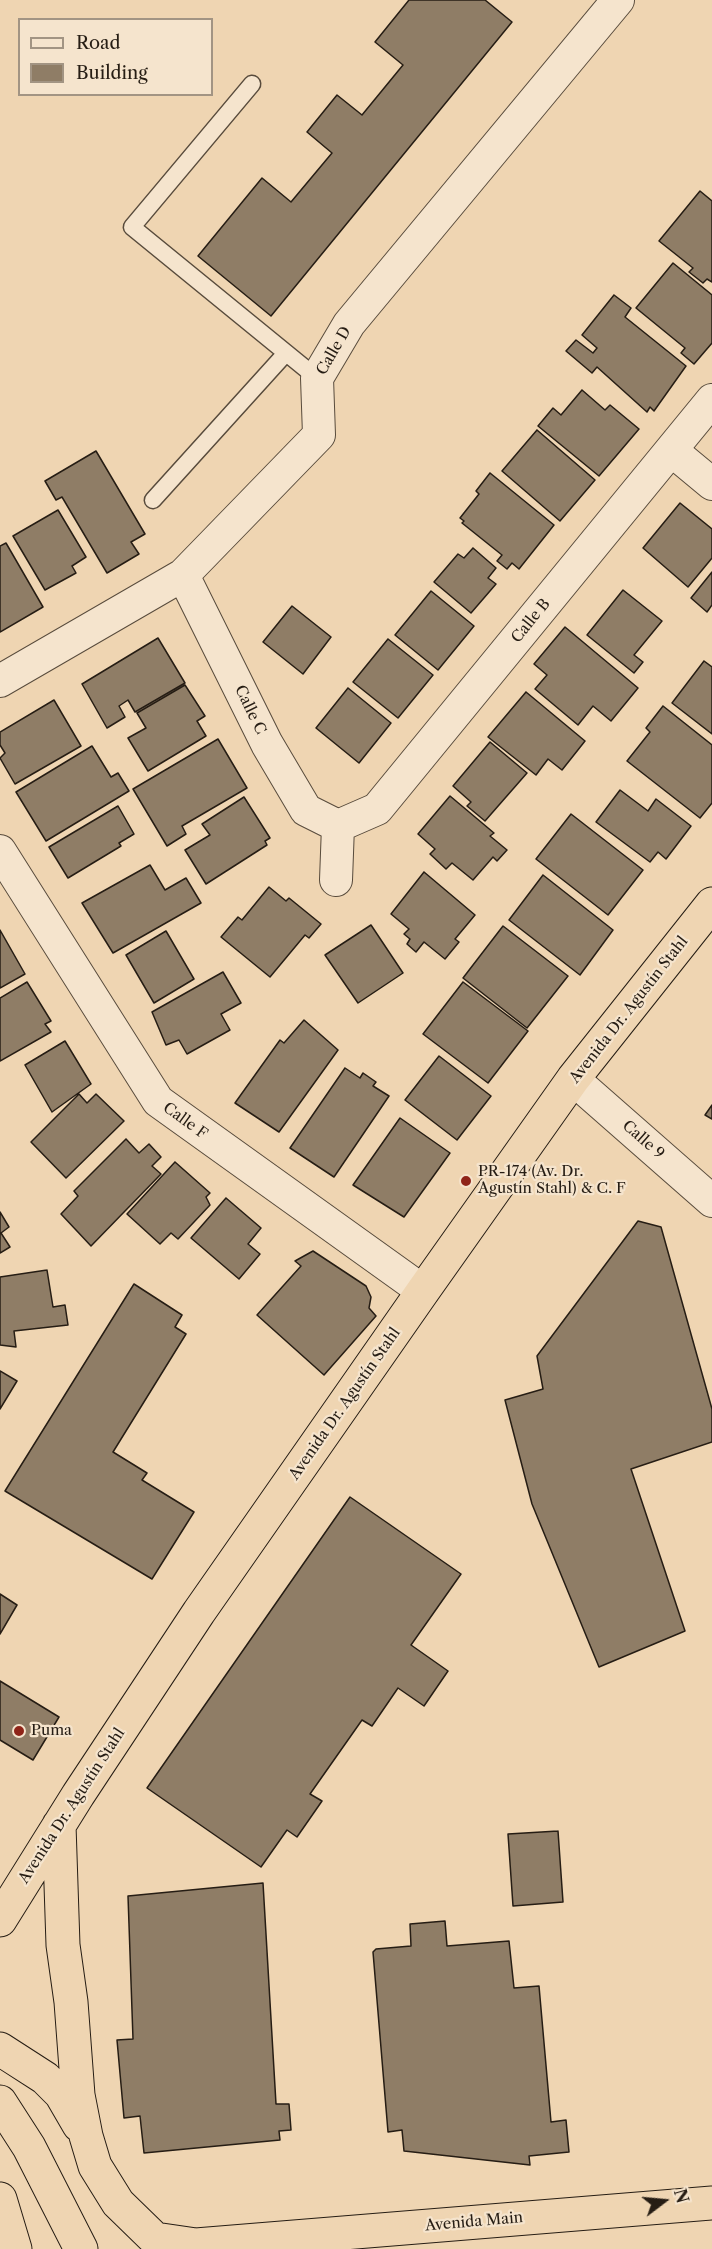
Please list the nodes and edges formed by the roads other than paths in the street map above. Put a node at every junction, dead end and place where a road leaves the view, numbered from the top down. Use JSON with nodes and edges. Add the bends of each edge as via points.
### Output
{"nodes":[{"id":1,"x":618,"y":0,"type":"edge"},
{"id":2,"x":252,"y":84,"type":"dead end"},
{"id":3,"x":286,"y":353,"type":"junction"},
{"id":4,"x":317,"y":378,"type":"junction"},
{"id":5,"x":712,"y":400,"type":"edge"},
{"id":6,"x":671,"y":450,"type":"junction"},
{"id":7,"x":712,"y":484,"type":"edge"},
{"id":8,"x":153,"y":500,"type":"dead end"},
{"id":9,"x":183,"y":575,"type":"junction"},
{"id":10,"x":0,"y":681,"type":"edge"},
{"id":11,"x":338,"y":826,"type":"junction"},
{"id":12,"x":0,"y":851,"type":"edge"},
{"id":13,"x":336,"y":880,"type":"dead end"},
{"id":14,"x":712,"y":904,"type":"edge"},
{"id":15,"x":573,"y":1079,"type":"junction"},
{"id":16,"x":712,"y":1201,"type":"edge"},
{"id":17,"x":423,"y":1291,"type":"junction"},
{"id":18,"x":59,"y":1825,"type":"junction"},
{"id":19,"x":35,"y":1864,"type":"junction"},
{"id":20,"x":0,"y":1878,"type":"edge"},
{"id":21,"x":0,"y":1920,"type":"edge"},
{"id":22,"x":0,"y":2049,"type":"edge"},
{"id":23,"x":0,"y":2102,"type":"edge"},
{"id":24,"x":86,"y":2136,"type":"junction"},
{"id":25,"x":0,"y":2199,"type":"edge"},
{"id":26,"x":712,"y":2203,"type":"edge"},
{"id":27,"x":592,"y":2212,"type":"junction"},
{"id":28,"x":233,"y":2245,"type":"edge"},
{"id":29,"x":15,"y":2249,"type":"edge"},
{"id":30,"x":81,"y":2249,"type":"edge"},
{"id":31,"x":429,"y":2249,"type":"edge"}],
"edges":[{"from":1,"to":4,"type":"street","name":"Calle D","via":[[349,324]]},
{"from":2,"to":3,"type":"lane","via":[[132,227]]},
{"from":3,"to":4,"type":"lane"},
{"from":3,"to":8,"type":"lane"},
{"from":4,"to":9,"type":"street","name":"Calle D","via":[[319,435]]},
{"from":5,"to":6,"type":"street","name":"Calle B"},
{"from":6,"to":7,"type":"street"},
{"from":6,"to":11,"type":"street","name":"Calle B","via":[[377,809]]},
{"from":9,"to":10,"type":"street","name":"Calle D"},
{"from":9,"to":11,"type":"street","name":"Calle C","via":[[267,744],[306,810]]},
{"from":11,"to":13,"type":"street"},
{"from":12,"to":17,"type":"street","name":"Calle F","via":[[158,1101]]},
{"from":14,"to":15,"type":"highway","name":"Avenida Dr. Agustín Stahl"},
{"from":15,"to":16,"type":"street","name":"Calle 9"},
{"from":15,"to":17,"type":"highway","name":"Avenida Dr. Agustín Stahl"},
{"from":17,"to":18,"type":"highway","name":"Avenida Dr. Agustín Stahl","via":[[199,1612]]},
{"from":18,"to":19,"type":"highway","name":"Avenida Dr. Agustín Stahl"},
{"from":18,"to":24,"type":"highway","via":[[63,1946],[78,2095]]},
{"from":19,"to":20,"type":"highway"},
{"from":19,"to":21,"type":"highway","name":"Avenida Dr. Agustín Stahl"},
{"from":22,"to":24,"type":"highway","via":[[45,2078],[61,2094]]},
{"from":23,"to":30,"type":"highway","via":[[29,2147]]},
{"from":24,"to":28,"type":"highway","name":"Avenida Main","via":[[95,2166],[118,2203],[155,2239]]},
{"from":25,"to":29,"type":"highway"},
{"from":26,"to":27,"type":"highway","name":"Avenida Main"},
{"from":27,"to":28,"type":"highway","name":"Avenida Main"},
{"from":27,"to":31,"type":"highway"}]}
